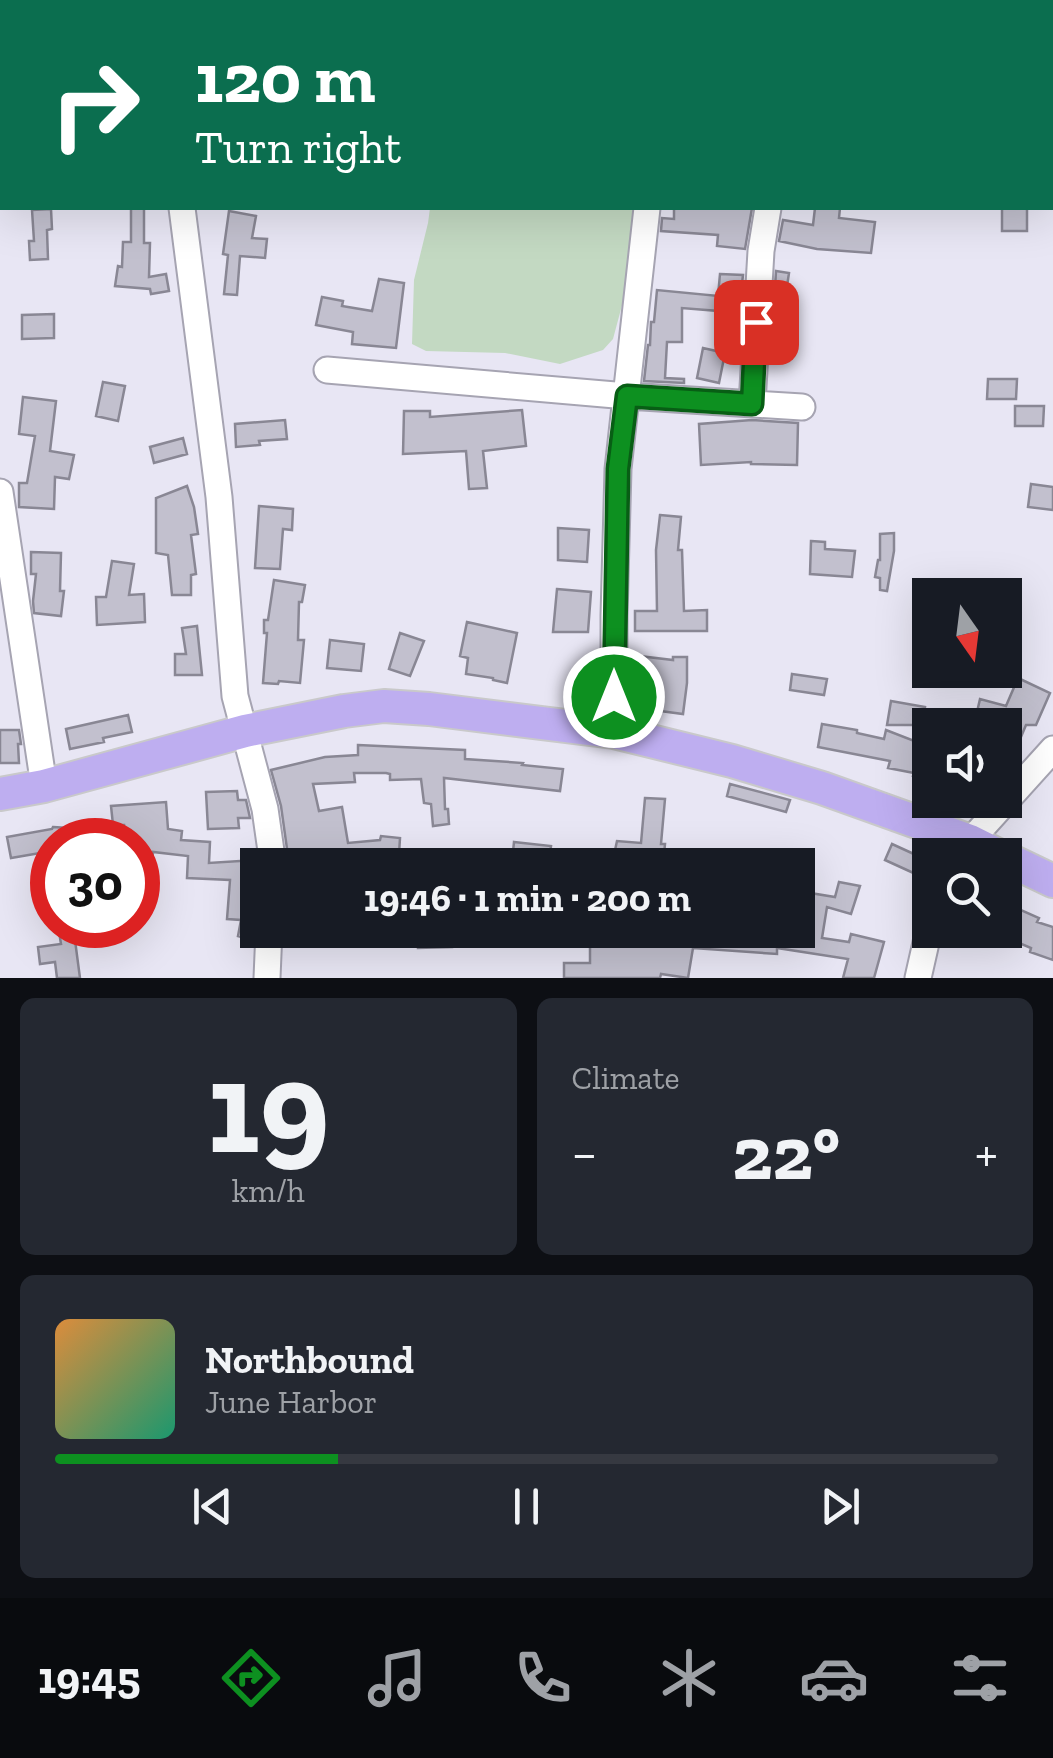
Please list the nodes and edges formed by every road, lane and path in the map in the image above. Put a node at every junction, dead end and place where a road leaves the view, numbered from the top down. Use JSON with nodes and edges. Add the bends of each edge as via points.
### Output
{"nodes":[{"id":1,"x":182,"y":210,"type":"edge"},
{"id":2,"x":647,"y":210,"type":"edge"},
{"id":3,"x":768,"y":210,"type":"edge"},
{"id":4,"x":328,"y":370,"type":"dead end"},
{"id":5,"x":627,"y":396,"type":"junction"},
{"id":6,"x":752,"y":404,"type":"junction"},
{"id":7,"x":802,"y":406,"type":"dead end"},
{"id":8,"x":0,"y":492,"type":"edge"},
{"id":9,"x":245,"y":730,"type":"junction"},
{"id":10,"x":614,"y":732,"type":"junction"},
{"id":11,"x":1053,"y":749,"type":"edge"},
{"id":12,"x":44,"y":786,"type":"junction"},
{"id":13,"x":0,"y":794,"type":"edge"},
{"id":14,"x":949,"y":838,"type":"edge"},
{"id":15,"x":993,"y":838,"type":"edge"},
{"id":16,"x":271,"y":848,"type":"edge"},
{"id":17,"x":1022,"y":868,"type":"edge"},
{"id":18,"x":1053,"y":881,"type":"edge"},
{"id":19,"x":268,"y":948,"type":"edge"},
{"id":20,"x":925,"y":948,"type":"edge"},
{"id":21,"x":266,"y":978,"type":"edge"},
{"id":22,"x":918,"y":978,"type":"edge"}],
"edges":[{"from":1,"to":9,"type":"street"},
{"from":2,"to":5,"type":"street"},
{"from":3,"to":6,"type":"street"},
{"from":4,"to":5,"type":"street"},
{"from":5,"to":6,"type":"street"},
{"from":5,"to":10,"type":"street","via":[[618,488]]},
{"from":6,"to":7,"type":"street"},
{"from":8,"to":12,"type":"street"},
{"from":9,"to":10,"type":"main road","via":[[384,706]]},
{"from":9,"to":12,"type":"main road"},
{"from":9,"to":16,"type":"street"},
{"from":10,"to":14,"type":"main road","via":[[822,788]]},
{"from":11,"to":15,"type":"street"},
{"from":12,"to":13,"type":"main road"},
{"from":17,"to":18,"type":"main road"},
{"from":19,"to":21,"type":"street"},
{"from":20,"to":22,"type":"street"}]}
